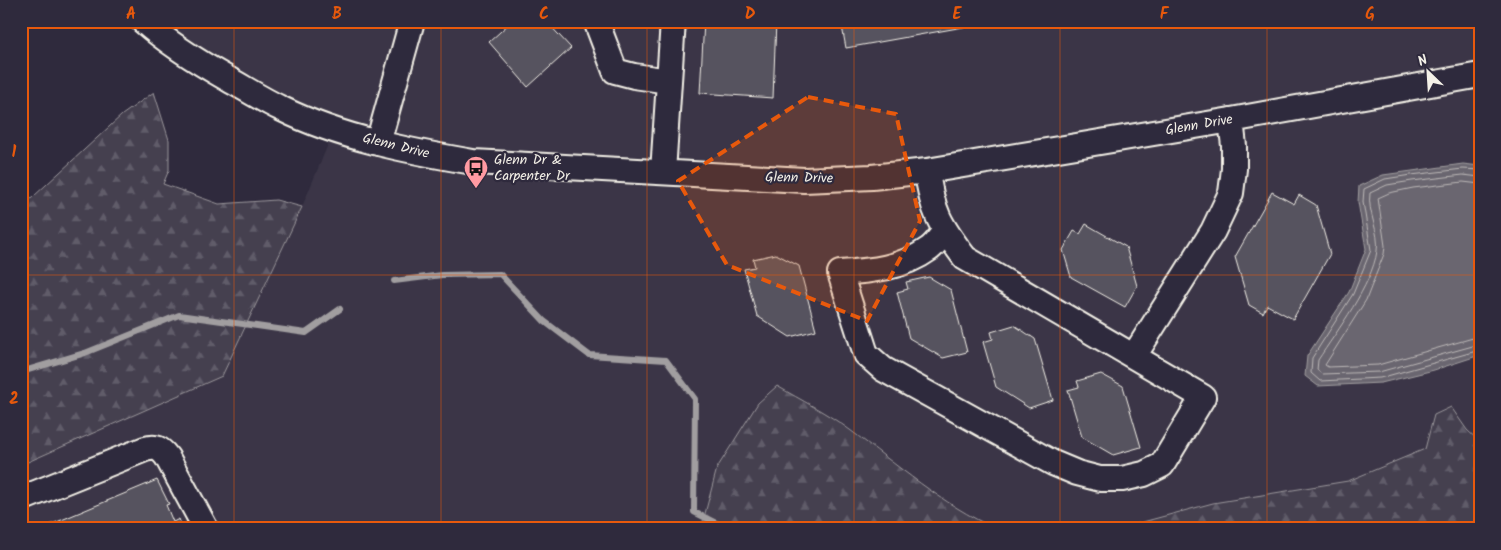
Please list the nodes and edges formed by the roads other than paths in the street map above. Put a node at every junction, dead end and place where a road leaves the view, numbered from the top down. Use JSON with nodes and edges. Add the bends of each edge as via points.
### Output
{"nodes":[{"id":1,"x":143,"y":21,"type":"edge"},
{"id":2,"x":412,"y":21,"type":"edge"},
{"id":3,"x":596,"y":21,"type":"edge"},
{"id":4,"x":673,"y":21,"type":"edge"},
{"id":5,"x":1480,"y":75,"type":"edge"},
{"id":6,"x":669,"y":81,"type":"junction"},
{"id":7,"x":1231,"y":120,"type":"junction"},
{"id":8,"x":378,"y":143,"type":"junction"},
{"id":9,"x":927,"y":171,"type":"junction"},
{"id":10,"x":663,"y":172,"type":"junction"},
{"id":11,"x":945,"y":232,"type":"junction"},
{"id":12,"x":1134,"y":356,"type":"junction"},
{"id":13,"x":21,"y":500,"type":"edge"},
{"id":14,"x":206,"y":529,"type":"edge"}],
"edges":[{"from":1,"to":8,"type":"street","name":"Glenn Drive","via":[[199,63],[282,109]]},
{"from":2,"to":8,"type":"street"},
{"from":3,"to":6,"type":"street","via":[[615,71]]},
{"from":4,"to":6,"type":"street"},
{"from":5,"to":7,"type":"street","name":"Glenn Drive"},
{"from":6,"to":10,"type":"street"},
{"from":7,"to":9,"type":"street","name":"Glenn Drive"},
{"from":7,"to":12,"type":"street","via":[[1234,154],[1231,193],[1213,231]]},
{"from":8,"to":10,"type":"street","name":"Glenn Drive","via":[[472,162]]},
{"from":9,"to":10,"type":"street","name":"Glenn Drive","via":[[806,180]]},
{"from":9,"to":11,"type":"street","via":[[935,213]]},
{"from":11,"to":12,"type":"street","via":[[966,258]]},
{"from":11,"to":12,"type":"street","via":[[931,248],[903,264],[840,273],[866,354],[883,368],[1053,463],[1077,473],[1122,479],[1144,474],[1162,465],[1202,397]]},
{"from":13,"to":14,"type":"street","via":[[155,447],[167,457]]}]}
